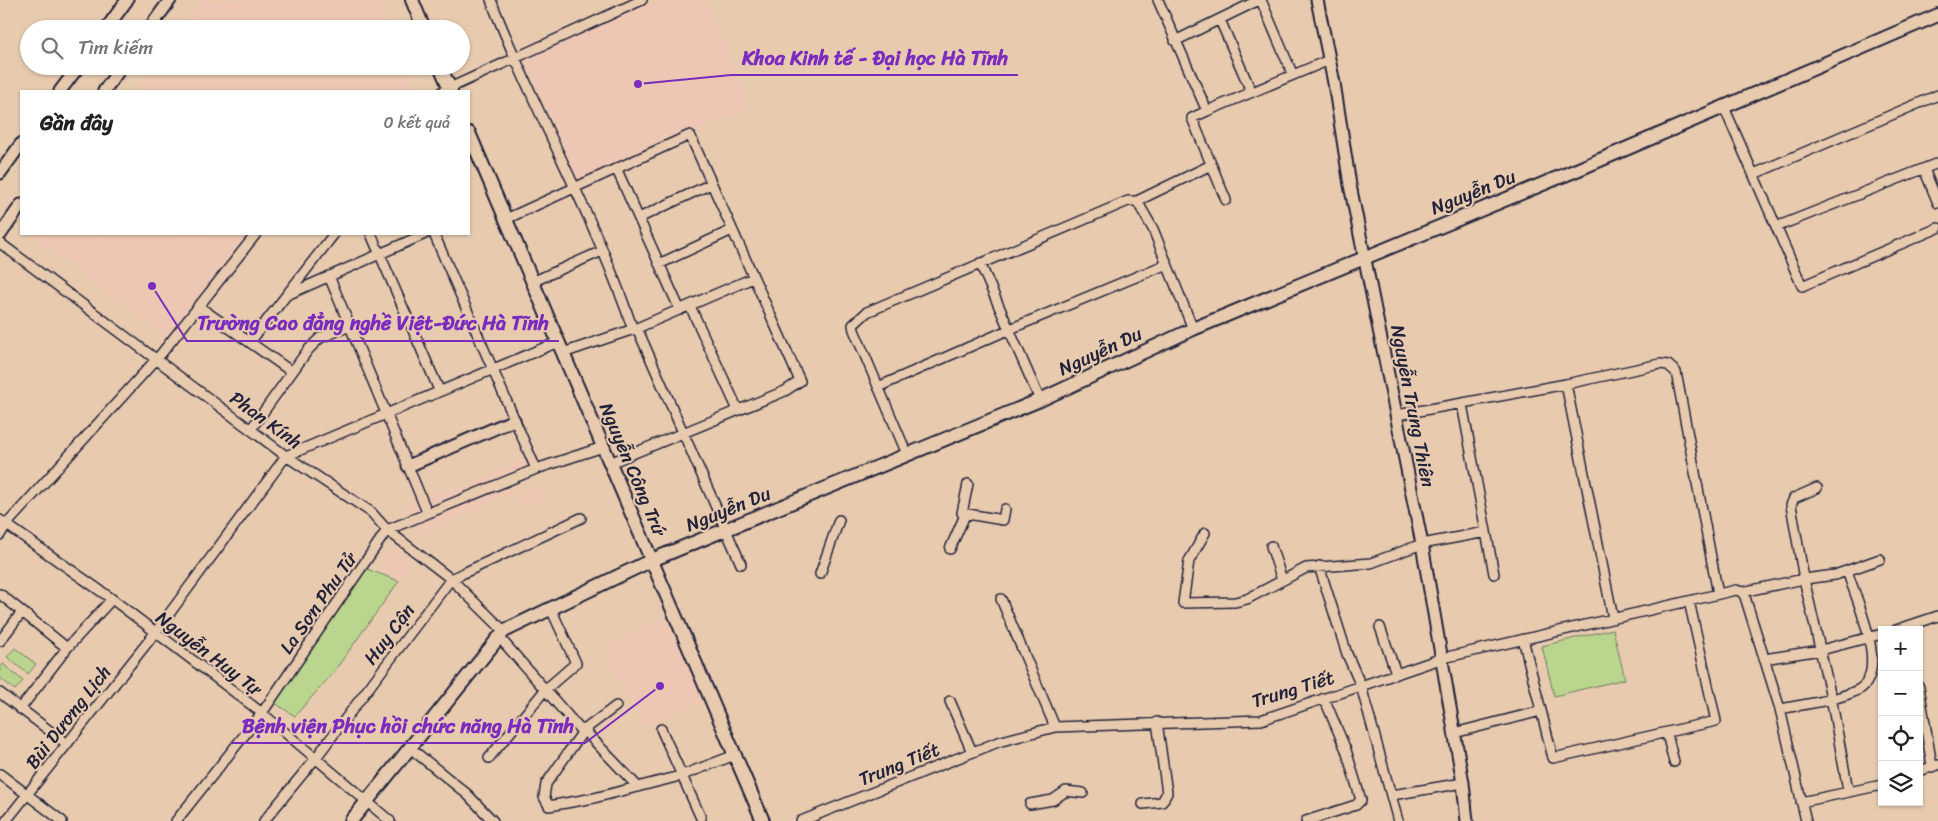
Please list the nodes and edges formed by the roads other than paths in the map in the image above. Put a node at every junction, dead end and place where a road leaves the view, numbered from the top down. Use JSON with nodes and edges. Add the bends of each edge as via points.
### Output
{"nodes":[{"id":1,"x":127,"y":0,"type":"edge"},
{"id":2,"x":170,"y":0,"type":"edge"},
{"id":3,"x":412,"y":0,"type":"edge"},
{"id":4,"x":491,"y":0,"type":"edge"},
{"id":5,"x":642,"y":0,"type":"edge"},
{"id":6,"x":1158,"y":0,"type":"edge"},
{"id":7,"x":1260,"y":0,"type":"edge"},
{"id":8,"x":1317,"y":0,"type":"edge"},
{"id":9,"x":1938,"y":15,"type":"edge"},
{"id":10,"x":113,"y":20,"type":"edge"},
{"id":11,"x":156,"y":20,"type":"edge"},
{"id":12,"x":420,"y":20,"type":"edge"},
{"id":13,"x":1220,"y":20,"type":"junction"},
{"id":14,"x":1175,"y":41,"type":"junction"},
{"id":15,"x":513,"y":59,"type":"junction"},
{"id":16,"x":1329,"y":60,"type":"junction"},
{"id":17,"x":1292,"y":73,"type":"junction"},
{"id":18,"x":72,"y":75,"type":"edge"},
{"id":19,"x":116,"y":75,"type":"edge"},
{"id":20,"x":443,"y":75,"type":"edge"},
{"id":21,"x":61,"y":90,"type":"edge"},
{"id":22,"x":105,"y":90,"type":"edge"},
{"id":23,"x":448,"y":90,"type":"edge"},
{"id":24,"x":1251,"y":91,"type":"junction"},
{"id":25,"x":1938,"y":95,"type":"edge"},
{"id":26,"x":1724,"y":107,"type":"junction"},
{"id":27,"x":1208,"y":110,"type":"junction"},
{"id":28,"x":470,"y":134,"type":"edge"},
{"id":29,"x":20,"y":145,"type":"edge"},
{"id":30,"x":1938,"y":163,"type":"edge"},
{"id":31,"x":1211,"y":165,"type":"junction"},
{"id":32,"x":1924,"y":169,"type":"junction"},
{"id":33,"x":617,"y":170,"type":"junction"},
{"id":34,"x":0,"y":173,"type":"edge"},
{"id":35,"x":1754,"y":174,"type":"junction"},
{"id":36,"x":711,"y":184,"type":"junction"},
{"id":37,"x":574,"y":188,"type":"junction"},
{"id":38,"x":1226,"y":200,"type":"dead end"},
{"id":39,"x":1137,"y":201,"type":"junction"},
{"id":40,"x":1938,"y":204,"type":"edge"},
{"id":41,"x":20,"y":207,"type":"edge"},
{"id":42,"x":639,"y":218,"type":"junction"},
{"id":43,"x":506,"y":219,"type":"junction"},
{"id":44,"x":1776,"y":227,"type":"junction"},
{"id":45,"x":1938,"y":228,"type":"edge"},
{"id":46,"x":732,"y":230,"type":"junction"},
{"id":47,"x":0,"y":235,"type":"edge"},
{"id":48,"x":255,"y":235,"type":"edge"},
{"id":49,"x":333,"y":235,"type":"edge"},
{"id":50,"x":371,"y":235,"type":"edge"},
{"id":51,"x":424,"y":235,"type":"edge"},
{"id":52,"x":434,"y":235,"type":"edge"},
{"id":53,"x":0,"y":243,"type":"edge"},
{"id":54,"x":602,"y":251,"type":"junction"},
{"id":55,"x":379,"y":254,"type":"junction"},
{"id":56,"x":1366,"y":256,"type":"junction"},
{"id":57,"x":980,"y":263,"type":"junction"},
{"id":58,"x":660,"y":264,"type":"junction"},
{"id":59,"x":1167,"y":264,"type":"junction"},
{"id":60,"x":329,"y":276,"type":"junction"},
{"id":61,"x":753,"y":278,"type":"junction"},
{"id":62,"x":532,"y":282,"type":"junction"},
{"id":63,"x":287,"y":295,"type":"junction"},
{"id":64,"x":198,"y":306,"type":"junction"},
{"id":65,"x":690,"y":306,"type":"junction"},
{"id":66,"x":680,"y":310,"type":"junction"},
{"id":67,"x":350,"y":326,"type":"junction"},
{"id":68,"x":635,"y":329,"type":"junction"},
{"id":69,"x":1010,"y":329,"type":"junction"},
{"id":70,"x":1193,"y":329,"type":"junction"},
{"id":71,"x":250,"y":342,"type":"junction"},
{"id":72,"x":561,"y":347,"type":"junction"},
{"id":73,"x":156,"y":359,"type":"junction"},
{"id":74,"x":493,"y":369,"type":"junction"},
{"id":75,"x":292,"y":372,"type":"junction"},
{"id":76,"x":1566,"y":384,"type":"junction"},
{"id":77,"x":878,"y":387,"type":"junction"},
{"id":78,"x":439,"y":390,"type":"junction"},
{"id":79,"x":1040,"y":400,"type":"junction"},
{"id":80,"x":1462,"y":404,"type":"junction"},
{"id":81,"x":738,"y":410,"type":"junction"},
{"id":82,"x":387,"y":414,"type":"junction"},
{"id":83,"x":1397,"y":415,"type":"junction"},
{"id":84,"x":514,"y":420,"type":"junction"},
{"id":85,"x":251,"y":429,"type":"junction"},
{"id":86,"x":682,"y":434,"type":"junction"},
{"id":87,"x":603,"y":447,"type":"junction"},
{"id":88,"x":907,"y":454,"type":"junction"},
{"id":89,"x":286,"y":456,"type":"junction"},
{"id":90,"x":610,"y":464,"type":"junction"},
{"id":91,"x":408,"y":466,"type":"junction"},
{"id":92,"x":536,"y":469,"type":"junction"},
{"id":93,"x":968,"y":484,"type":"dead end"},
{"id":94,"x":1817,"y":488,"type":"dead end"},
{"id":95,"x":1005,"y":509,"type":"dead end"},
{"id":96,"x":427,"y":512,"type":"junction"},
{"id":97,"x":965,"y":515,"type":"junction"},
{"id":98,"x":581,"y":518,"type":"dead end"},
{"id":99,"x":839,"y":520,"type":"dead end"},
{"id":100,"x":3,"y":522,"type":"edge"},
{"id":101,"x":727,"y":529,"type":"junction"},
{"id":102,"x":387,"y":530,"type":"junction"},
{"id":103,"x":1486,"y":532,"type":"junction"},
{"id":104,"x":1205,"y":533,"type":"dead end"},
{"id":105,"x":0,"y":535,"type":"edge"},
{"id":106,"x":1422,"y":544,"type":"junction"},
{"id":107,"x":1270,"y":546,"type":"dead end"},
{"id":108,"x":950,"y":549,"type":"dead end"},
{"id":109,"x":1880,"y":559,"type":"dead end"},
{"id":110,"x":652,"y":560,"type":"junction"},
{"id":111,"x":741,"y":564,"type":"dead end"},
{"id":112,"x":1320,"y":566,"type":"junction"},
{"id":113,"x":1847,"y":571,"type":"junction"},
{"id":114,"x":820,"y":574,"type":"dead end"},
{"id":115,"x":1494,"y":574,"type":"dead end"},
{"id":116,"x":1804,"y":578,"type":"junction"},
{"id":117,"x":451,"y":579,"type":"junction"},
{"id":118,"x":1282,"y":580,"type":"junction"},
{"id":119,"x":1741,"y":591,"type":"junction"},
{"id":120,"x":0,"y":594,"type":"edge"},
{"id":121,"x":1718,"y":594,"type":"junction"},
{"id":122,"x":112,"y":599,"type":"junction"},
{"id":123,"x":1001,"y":599,"type":"dead end"},
{"id":124,"x":1689,"y":601,"type":"junction"},
{"id":125,"x":551,"y":609,"type":"junction"},
{"id":126,"x":22,"y":612,"type":"junction"},
{"id":127,"x":1938,"y":616,"type":"edge"},
{"id":128,"x":1613,"y":618,"type":"junction"},
{"id":129,"x":1910,"y":626,"type":"edge"},
{"id":130,"x":1380,"y":627,"type":"dead end"},
{"id":131,"x":155,"y":633,"type":"junction"},
{"id":132,"x":501,"y":634,"type":"junction"},
{"id":133,"x":1878,"y":635,"type":"edge"},
{"id":134,"x":1869,"y":638,"type":"junction"},
{"id":135,"x":1523,"y":640,"type":"junction"},
{"id":136,"x":0,"y":641,"type":"edge"},
{"id":137,"x":67,"y":648,"type":"junction"},
{"id":138,"x":1821,"y":650,"type":"junction"},
{"id":139,"x":1443,"y":658,"type":"junction"},
{"id":140,"x":1764,"y":659,"type":"junction"},
{"id":141,"x":1396,"y":673,"type":"junction"},
{"id":142,"x":1361,"y":686,"type":"junction"},
{"id":143,"x":545,"y":690,"type":"junction"},
{"id":144,"x":0,"y":693,"type":"edge"},
{"id":145,"x":1831,"y":697,"type":"junction"},
{"id":146,"x":1324,"y":698,"type":"junction"},
{"id":147,"x":950,"y":701,"type":"dead end"},
{"id":148,"x":616,"y":706,"type":"dead end"},
{"id":149,"x":1923,"y":707,"type":"edge"},
{"id":150,"x":20,"y":709,"type":"junction"},
{"id":151,"x":1780,"y":709,"type":"junction"},
{"id":152,"x":1541,"y":711,"type":"junction"},
{"id":153,"x":262,"y":713,"type":"junction"},
{"id":154,"x":1157,"y":722,"type":"junction"},
{"id":155,"x":1055,"y":727,"type":"junction"},
{"id":156,"x":661,"y":729,"type":"dead end"},
{"id":157,"x":583,"y":732,"type":"junction"},
{"id":158,"x":1454,"y":733,"type":"junction"},
{"id":159,"x":1666,"y":734,"type":"junction"},
{"id":160,"x":66,"y":744,"type":"junction"},
{"id":161,"x":409,"y":747,"type":"junction"},
{"id":162,"x":972,"y":752,"type":"junction"},
{"id":163,"x":735,"y":755,"type":"junction"},
{"id":164,"x":489,"y":758,"type":"dead end"},
{"id":165,"x":315,"y":759,"type":"junction"},
{"id":166,"x":1674,"y":762,"type":"dead end"},
{"id":167,"x":1935,"y":766,"type":"edge"},
{"id":168,"x":1923,"y":770,"type":"edge"},
{"id":169,"x":0,"y":774,"type":"edge"},
{"id":170,"x":680,"y":776,"type":"junction"},
{"id":171,"x":1464,"y":783,"type":"junction"},
{"id":172,"x":1878,"y":786,"type":"edge"},
{"id":173,"x":638,"y":787,"type":"junction"},
{"id":174,"x":1848,"y":790,"type":"junction"},
{"id":175,"x":27,"y":794,"type":"junction"},
{"id":176,"x":1083,"y":794,"type":"dead end"},
{"id":177,"x":1392,"y":795,"type":"junction"},
{"id":178,"x":368,"y":801,"type":"junction"},
{"id":179,"x":1801,"y":802,"type":"junction"},
{"id":180,"x":1030,"y":804,"type":"dead end"},
{"id":181,"x":1143,"y":804,"type":"dead end"},
{"id":182,"x":825,"y":817,"type":"edge"},
{"id":183,"x":701,"y":818,"type":"dead end"},
{"id":184,"x":6,"y":821,"type":"edge"},
{"id":185,"x":62,"y":821,"type":"edge"},
{"id":186,"x":176,"y":821,"type":"edge"},
{"id":187,"x":264,"y":821,"type":"edge"},
{"id":188,"x":351,"y":821,"type":"edge"},
{"id":189,"x":390,"y":821,"type":"edge"},
{"id":190,"x":493,"y":821,"type":"edge"},
{"id":191,"x":763,"y":821,"type":"edge"},
{"id":192,"x":801,"y":821,"type":"edge"},
{"id":193,"x":1306,"y":821,"type":"edge"},
{"id":194,"x":1398,"y":821,"type":"edge"},
{"id":195,"x":1467,"y":821,"type":"edge"},
{"id":196,"x":1806,"y":821,"type":"edge"}],
"edges":[{"from":1,"to":10,"type":"street"},
{"from":2,"to":11,"type":"street"},
{"from":3,"to":12,"type":"main road"},
{"from":4,"to":15,"type":"street"},
{"from":5,"to":15,"type":"street"},
{"from":6,"to":14,"type":"street"},
{"from":7,"to":13,"type":"street"},
{"from":7,"to":17,"type":"street"},
{"from":8,"to":16,"type":"street","name":"Nguyễn Trung Thiên"},
{"from":9,"to":26,"type":"main road","name":"Nguyễn Du"},
{"from":13,"to":14,"type":"street"},
{"from":13,"to":24,"type":"street"},
{"from":14,"to":27,"type":"street"},
{"from":15,"to":23,"type":"street"},
{"from":15,"to":37,"type":"street"},
{"from":16,"to":17,"type":"street"},
{"from":16,"to":56,"type":"street","name":"Nguyễn Trung Thiên","via":[[1350,185]]},
{"from":17,"to":24,"type":"street"},
{"from":18,"to":21,"type":"street"},
{"from":19,"to":22,"type":"street"},
{"from":20,"to":23,"type":"main road"},
{"from":24,"to":27,"type":"street"},
{"from":25,"to":35,"type":"street"},
{"from":26,"to":35,"type":"street"},
{"from":26,"to":56,"type":"main road","name":"Nguyễn Du"},
{"from":27,"to":31,"type":"street","via":[[1192,118]]},
{"from":28,"to":43,"type":"main road","name":"Nguyễn Công Trứ"},
{"from":29,"to":34,"type":"street"},
{"from":30,"to":32,"type":"street"},
{"from":31,"to":38,"type":"street"},
{"from":31,"to":39,"type":"street"},
{"from":32,"to":40,"type":"street"},
{"from":32,"to":44,"type":"street"},
{"from":33,"to":36,"type":"street","via":[[690,135]]},
{"from":33,"to":37,"type":"street"},
{"from":33,"to":42,"type":"street"},
{"from":35,"to":44,"type":"street"},
{"from":36,"to":42,"type":"street"},
{"from":36,"to":46,"type":"street"},
{"from":37,"to":43,"type":"street"},
{"from":37,"to":54,"type":"street"},
{"from":39,"to":57,"type":"street","via":[[1128,201]]},
{"from":39,"to":59,"type":"street"},
{"from":41,"to":47,"type":"street"},
{"from":42,"to":58,"type":"street"},
{"from":43,"to":62,"type":"main road","name":"Nguyễn Công Trứ"},
{"from":44,"to":45,"type":"street","via":[[1802,286]]},
{"from":46,"to":58,"type":"street"},
{"from":46,"to":61,"type":"street"},
{"from":48,"to":64,"type":"street"},
{"from":49,"to":63,"type":"street"},
{"from":50,"to":55,"type":"street"},
{"from":51,"to":55,"type":"street"},
{"from":52,"to":74,"type":"street"},
{"from":53,"to":73,"type":"street","name":"Phan Kính"},
{"from":54,"to":62,"type":"street"},
{"from":54,"to":68,"type":"street"},
{"from":55,"to":60,"type":"street"},
{"from":55,"to":78,"type":"street"},
{"from":56,"to":70,"type":"main road","name":"Nguyễn Du"},
{"from":56,"to":83,"type":"street","name":"Nguyễn Trung Thiên"},
{"from":57,"to":69,"type":"street"},
{"from":57,"to":77,"type":"street","via":[[870,310],[853,325]]},
{"from":58,"to":66,"type":"street"},
{"from":59,"to":69,"type":"street"},
{"from":59,"to":70,"type":"street"},
{"from":60,"to":63,"type":"street"},
{"from":60,"to":67,"type":"street"},
{"from":61,"to":65,"type":"street"},
{"from":61,"to":81,"type":"street","via":[[800,381],[785,391]]},
{"from":62,"to":72,"type":"main road","name":"Nguyễn Công Trứ"},
{"from":63,"to":71,"type":"street"},
{"from":64,"to":71,"type":"street"},
{"from":64,"to":73,"type":"street"},
{"from":65,"to":66,"type":"street"},
{"from":65,"to":81,"type":"street"},
{"from":66,"to":68,"type":"street"},
{"from":67,"to":75,"type":"street","via":[[320,338]]},
{"from":67,"to":82,"type":"street"},
{"from":68,"to":72,"type":"street"},
{"from":68,"to":86,"type":"street"},
{"from":69,"to":77,"type":"street"},
{"from":69,"to":79,"type":"street"},
{"from":70,"to":79,"type":"main road","name":"Nguyễn Du"},
{"from":71,"to":75,"type":"street"},
{"from":72,"to":74,"type":"street"},
{"from":72,"to":87,"type":"main road","name":"Nguyễn Công Trứ"},
{"from":73,"to":85,"type":"street","name":"Phan Kính"},
{"from":73,"to":100,"type":"street"},
{"from":74,"to":78,"type":"street"},
{"from":74,"to":84,"type":"street"},
{"from":75,"to":85,"type":"street"},
{"from":76,"to":80,"type":"street"},
{"from":76,"to":121,"type":"street","via":[[1660,364],[1675,370]]},
{"from":76,"to":128,"type":"street"},
{"from":77,"to":88,"type":"street"},
{"from":78,"to":82,"type":"street"},
{"from":79,"to":88,"type":"main road","name":"Nguyễn Du"},
{"from":80,"to":83,"type":"street"},
{"from":80,"to":103,"type":"street"},
{"from":81,"to":86,"type":"street"},
{"from":82,"to":89,"type":"street"},
{"from":82,"to":91,"type":"street"},
{"from":83,"to":106,"type":"street","name":"Nguyễn Trung Thiên"},
{"from":84,"to":91,"type":"street"},
{"from":84,"to":92,"type":"street"},
{"from":85,"to":89,"type":"street","name":"Phan Kính"},
{"from":86,"to":90,"type":"street"},
{"from":86,"to":101,"type":"street"},
{"from":87,"to":90,"type":"main road","name":"Nguyễn Công Trứ"},
{"from":87,"to":92,"type":"street"},
{"from":88,"to":101,"type":"main road","name":"Nguyễn Du"},
{"from":89,"to":102,"type":"street","name":"Phan Kính","via":[[371,512]]},
{"from":89,"to":131,"type":"street","name":"Bùi Dương Lịch"},
{"from":90,"to":110,"type":"main road","name":"Nguyễn Công Trứ"},
{"from":91,"to":96,"type":"street"},
{"from":92,"to":96,"type":"street"},
{"from":93,"to":97,"type":"street","via":[[962,513]]},
{"from":94,"to":116,"type":"street","via":[[1791,501]]},
{"from":95,"to":97,"type":"street","via":[[1003,520]]},
{"from":96,"to":102,"type":"street"},
{"from":97,"to":108,"type":"street"},
{"from":98,"to":117,"type":"street","name":"Huy Cận"},
{"from":99,"to":114,"type":"street"},
{"from":100,"to":105,"type":"street"},
{"from":100,"to":122,"type":"street","name":"Nguyễn Huy Tự"},
{"from":101,"to":110,"type":"main road","name":"Nguyễn Du"},
{"from":101,"to":111,"type":"street"},
{"from":102,"to":117,"type":"street","name":"Phan Kính"},
{"from":102,"to":153,"type":"street","name":"La Sơn Phu Tử"},
{"from":103,"to":106,"type":"street"},
{"from":103,"to":115,"type":"street"},
{"from":104,"to":118,"type":"street","via":[[1189,561],[1183,603],[1235,602]]},
{"from":106,"to":112,"type":"street","via":[[1371,563]]},
{"from":106,"to":139,"type":"street","name":"Nguyễn Trung Thiên"},
{"from":107,"to":118,"type":"street"},
{"from":109,"to":113,"type":"street","name":"Trung Tiết"},
{"from":110,"to":125,"type":"main road","name":"Nguyễn Du"},
{"from":110,"to":163,"type":"main road","name":"Nguyễn Công Trứ"},
{"from":112,"to":118,"type":"street","via":[[1306,568]]},
{"from":112,"to":142,"type":"street","via":[[1347,654]]},
{"from":113,"to":116,"type":"street","name":"Trung Tiết"},
{"from":113,"to":134,"type":"street"},
{"from":116,"to":119,"type":"street","name":"Trung Tiết"},
{"from":116,"to":138,"type":"street"},
{"from":117,"to":132,"type":"street","name":"Phan Kính"},
{"from":117,"to":165,"type":"street","name":"Huy Cận"},
{"from":119,"to":121,"type":"street","name":"Trung Tiết"},
{"from":119,"to":140,"type":"street"},
{"from":120,"to":126,"type":"street"},
{"from":121,"to":124,"type":"street","name":"Trung Tiết"},
{"from":122,"to":131,"type":"street","name":"Nguyễn Huy Tự"},
{"from":122,"to":137,"type":"street"},
{"from":123,"to":155,"type":"street"},
{"from":124,"to":128,"type":"street","name":"Trung Tiết"},
{"from":124,"to":159,"type":"street","via":[[1716,721]]},
{"from":125,"to":132,"type":"main road","name":"Nguyễn Du"},
{"from":125,"to":143,"type":"street","via":[[576,664]]},
{"from":126,"to":136,"type":"street"},
{"from":126,"to":137,"type":"street"},
{"from":127,"to":129,"type":"street"},
{"from":128,"to":135,"type":"street","name":"Trung Tiết"},
{"from":130,"to":141,"type":"street"},
{"from":131,"to":153,"type":"street","name":"Nguyễn Huy Tự"},
{"from":131,"to":160,"type":"street","name":"Bùi Dương Lịch"},
{"from":132,"to":143,"type":"street","name":"Phan Kính"},
{"from":132,"to":161,"type":"main road","name":"Nguyễn Du"},
{"from":133,"to":134,"type":"street"},
{"from":134,"to":138,"type":"street"},
{"from":134,"to":145,"type":"street","via":[[1873,657],[1871,674],[1860,689]]},
{"from":135,"to":139,"type":"street","name":"Trung Tiết"},
{"from":135,"to":152,"type":"street"},
{"from":137,"to":150,"type":"street"},
{"from":138,"to":140,"type":"street"},
{"from":138,"to":145,"type":"street"},
{"from":139,"to":141,"type":"street","name":"Trung Tiết"},
{"from":139,"to":158,"type":"street","name":"Nguyễn Trung Thiên"},
{"from":140,"to":151,"type":"street"},
{"from":141,"to":142,"type":"street","name":"Trung Tiết"},
{"from":142,"to":146,"type":"street","name":"Trung Tiết"},
{"from":142,"to":177,"type":"street"},
{"from":143,"to":157,"type":"street","name":"Phan Kính"},
{"from":143,"to":164,"type":"street"},
{"from":144,"to":150,"type":"street"},
{"from":145,"to":151,"type":"street"},
{"from":145,"to":174,"type":"street"},
{"from":146,"to":154,"type":"street","name":"Trung Tiết","via":[[1261,720]]},
{"from":146,"to":193,"type":"street","via":[[1346,750],[1361,800],[1356,805]]},
{"from":147,"to":162,"type":"street"},
{"from":148,"to":157,"type":"street"},
{"from":149,"to":167,"type":"street"},
{"from":150,"to":160,"type":"street"},
{"from":151,"to":179,"type":"street"},
{"from":152,"to":158,"type":"street"},
{"from":152,"to":159,"type":"street","via":[[1553,758]]},
{"from":153,"to":165,"type":"street","name":"Nguyễn Huy Tự"},
{"from":153,"to":186,"type":"street","name":"La Sơn Phu Tử"},
{"from":154,"to":155,"type":"street","name":"Trung Tiết"},
{"from":154,"to":181,"type":"street","via":[[1167,793],[1162,802]]},
{"from":155,"to":162,"type":"street","name":"Trung Tiết"},
{"from":156,"to":170,"type":"street"},
{"from":157,"to":173,"type":"street","name":"Phan Kính"},
{"from":157,"to":173,"type":"street","via":[[546,784],[543,792],[547,805],[560,806]]},
{"from":158,"to":171,"type":"street","name":"Nguyễn Trung Thiên"},
{"from":159,"to":166,"type":"street"},
{"from":160,"to":175,"type":"street","name":"Bùi Dương Lịch"},
{"from":161,"to":178,"type":"main road","name":"Nguyễn Du"},
{"from":161,"to":190,"type":"street","via":[[467,794]]},
{"from":162,"to":182,"type":"street","name":"Trung Tiết"},
{"from":163,"to":170,"type":"street"},
{"from":163,"to":191,"type":"main road","name":"Nguyễn Công Trứ"},
{"from":165,"to":178,"type":"street","name":"Nguyễn Huy Tự"},
{"from":165,"to":187,"type":"street","name":"Huy Cận"},
{"from":167,"to":168,"type":"street"},
{"from":169,"to":175,"type":"street"},
{"from":170,"to":173,"type":"street"},
{"from":170,"to":183,"type":"street"},
{"from":171,"to":177,"type":"street"},
{"from":171,"to":195,"type":"street","name":"Nguyễn Trung Thiên"},
{"from":172,"to":174,"type":"street"},
{"from":174,"to":179,"type":"street"},
{"from":175,"to":184,"type":"street","name":"Bùi Dương Lịch"},
{"from":175,"to":185,"type":"street"},
{"from":176,"to":180,"type":"street","via":[[1066,791],[1049,801]]},
{"from":177,"to":194,"type":"street"},
{"from":178,"to":188,"type":"main road","name":"Nguyễn Du"},
{"from":178,"to":189,"type":"street","name":"Nguyễn Huy Tự"},
{"from":179,"to":196,"type":"street"},
{"from":182,"to":192,"type":"street","name":"Trung Tiết"}]}
